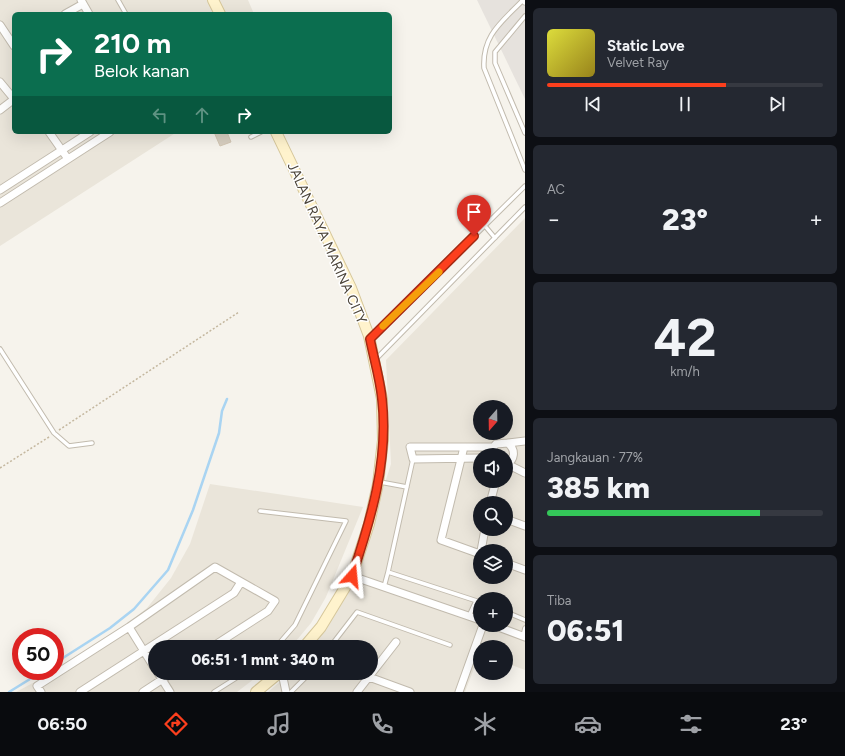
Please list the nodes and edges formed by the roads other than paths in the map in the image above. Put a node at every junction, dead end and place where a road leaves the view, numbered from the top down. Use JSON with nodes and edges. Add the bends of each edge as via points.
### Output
{"nodes":[{"id":1,"x":118,"y":0,"type":"edge"},
{"id":2,"x":213,"y":0,"type":"edge"},
{"id":3,"x":524,"y":0,"type":"edge"},
{"id":4,"x":81,"y":2,"type":"edge"},
{"id":5,"x":68,"y":12,"type":"edge"},
{"id":6,"x":88,"y":12,"type":"edge"},
{"id":7,"x":125,"y":12,"type":"edge"},
{"id":8,"x":219,"y":12,"type":"edge"},
{"id":9,"x":525,"y":16,"type":"edge"},
{"id":10,"x":0,"y":25,"type":"edge"},
{"id":11,"x":12,"y":43,"type":"edge"},
{"id":12,"x":0,"y":82,"type":"edge"},
{"id":13,"x":12,"y":98,"type":"edge"},
{"id":14,"x":12,"y":100,"type":"edge"},
{"id":15,"x":0,"y":110,"type":"edge"},
{"id":16,"x":50,"y":134,"type":"edge"},
{"id":17,"x":87,"y":134,"type":"edge"},
{"id":18,"x":107,"y":134,"type":"edge"},
{"id":19,"x":257,"y":134,"type":"edge"},
{"id":20,"x":277,"y":134,"type":"edge"},
{"id":21,"x":525,"y":134,"type":"edge"},
{"id":22,"x":251,"y":137,"type":"dead end"},
{"id":23,"x":61,"y":150,"type":"junction"},
{"id":24,"x":68,"y":159,"type":"junction"},
{"id":25,"x":525,"y":170,"type":"edge"},
{"id":26,"x":525,"y":186,"type":"edge"},
{"id":27,"x":0,"y":190,"type":"edge"},
{"id":28,"x":0,"y":203,"type":"edge"},
{"id":29,"x":525,"y":207,"type":"edge"},
{"id":30,"x":485,"y":226,"type":"junction"},
{"id":31,"x":495,"y":238,"type":"junction"},
{"id":32,"x":370,"y":339,"type":"junction"},
{"id":33,"x":0,"y":349,"type":"edge"},
{"id":34,"x":374,"y":361,"type":"junction"},
{"id":35,"x":525,"y":441,"type":"edge"},
{"id":36,"x":92,"y":443,"type":"dead end"},
{"id":37,"x":508,"y":443,"type":"junction"},
{"id":38,"x":493,"y":446,"type":"joint"},
{"id":39,"x":464,"y":447,"type":"junction"},
{"id":40,"x":511,"y":448,"type":"edge"},
{"id":41,"x":473,"y":458,"type":"edge"},
{"id":42,"x":413,"y":459,"type":"junction"},
{"id":43,"x":461,"y":459,"type":"junction"},
{"id":44,"x":513,"y":468,"type":"edge"},
{"id":45,"x":525,"y":473,"type":"edge"},
{"id":46,"x":378,"y":482,"type":"junction"},
{"id":47,"x":407,"y":487,"type":"junction"},
{"id":48,"x":260,"y":510,"type":"dead end"},
{"id":49,"x":513,"y":522,"type":"edge"},
{"id":50,"x":525,"y":526,"type":"edge"},
{"id":51,"x":473,"y":550,"type":"edge"},
{"id":52,"x":513,"y":566,"type":"edge"},
{"id":53,"x":525,"y":570,"type":"edge"},
{"id":54,"x":388,"y":572,"type":"junction"},
{"id":55,"x":352,"y":576,"type":"junction"},
{"id":56,"x":241,"y":582,"type":"junction"},
{"id":57,"x":384,"y":587,"type":"junction"},
{"id":58,"x":473,"y":600,"type":"edge"},
{"id":59,"x":473,"y":610,"type":"edge"},
{"id":60,"x":513,"y":615,"type":"edge"},
{"id":61,"x":469,"y":616,"type":"junction"},
{"id":62,"x":473,"y":617,"type":"edge"},
{"id":63,"x":525,"y":620,"type":"edge"},
{"id":64,"x":129,"y":627,"type":"junction"},
{"id":65,"x":525,"y":628,"type":"edge"},
{"id":66,"x":480,"y":632,"type":"edge"},
{"id":67,"x":511,"y":632,"type":"edge"},
{"id":68,"x":524,"y":637,"type":"edge"},
{"id":69,"x":223,"y":640,"type":"edge"},
{"id":70,"x":282,"y":640,"type":"edge"},
{"id":71,"x":310,"y":640,"type":"edge"},
{"id":72,"x":335,"y":640,"type":"edge"},
{"id":73,"x":396,"y":642,"type":"dead end"},
{"id":74,"x":450,"y":646,"type":"dead end"},
{"id":75,"x":143,"y":650,"type":"junction"},
{"id":76,"x":148,"y":658,"type":"edge"},
{"id":77,"x":378,"y":665,"type":"edge"},
{"id":78,"x":156,"y":680,"type":"edge"},
{"id":79,"x":162,"y":680,"type":"edge"},
{"id":80,"x":233,"y":680,"type":"edge"},
{"id":81,"x":273,"y":680,"type":"edge"},
{"id":82,"x":283,"y":680,"type":"edge"},
{"id":83,"x":303,"y":680,"type":"edge"},
{"id":84,"x":367,"y":680,"type":"edge"},
{"id":85,"x":377,"y":680,"type":"edge"},
{"id":86,"x":262,"y":690,"type":"edge"},
{"id":87,"x":41,"y":692,"type":"edge"},
{"id":88,"x":80,"y":692,"type":"edge"},
{"id":89,"x":143,"y":692,"type":"edge"},
{"id":90,"x":170,"y":692,"type":"edge"},
{"id":91,"x":214,"y":692,"type":"edge"},
{"id":92,"x":286,"y":692,"type":"edge"},
{"id":93,"x":292,"y":692,"type":"edge"},
{"id":94,"x":357,"y":692,"type":"edge"},
{"id":95,"x":410,"y":692,"type":"edge"},
{"id":96,"x":459,"y":692,"type":"edge"}],
"edges":[{"from":1,"to":7,"type":"lane"},
{"from":2,"to":8,"type":"main road"},
{"from":3,"to":25,"type":"lane","via":[[489,37],[483,57],[484,68]]},
{"from":4,"to":5,"type":"street"},
{"from":4,"to":6,"type":"street"},
{"from":9,"to":21,"type":"lane","via":[[495,52],[495,63]]},
{"from":10,"to":11,"type":"street"},
{"from":12,"to":13,"type":"street"},
{"from":14,"to":15,"type":"street"},
{"from":16,"to":23,"type":"street"},
{"from":17,"to":23,"type":"street"},
{"from":18,"to":24,"type":"street"},
{"from":19,"to":22,"type":"lane"},
{"from":20,"to":32,"type":"main road","name":"JALAN RAYA MARINA CITY","via":[[351,288]]},
{"from":23,"to":24,"type":"street"},
{"from":23,"to":27,"type":"street"},
{"from":24,"to":28,"type":"street"},
{"from":26,"to":30,"type":"lane"},
{"from":29,"to":31,"type":"lane"},
{"from":30,"to":31,"type":"lane"},
{"from":30,"to":32,"type":"lane"},
{"from":31,"to":34,"type":"lane"},
{"from":32,"to":34,"type":"main road","name":"JALAN RAYA MARINA CITY"},
{"from":33,"to":36,"type":"lane","via":[[54,433],[69,446]]},
{"from":34,"to":46,"type":"main road","name":"JALAN RAYA MARINA CITY","via":[[382,399],[383,440]]},
{"from":35,"to":37,"type":"street"},
{"from":37,"to":38,"type":"street","via":[[500,442]]},
{"from":37,"to":40,"type":"street"},
{"from":38,"to":39,"type":"street"},
{"from":39,"to":42,"type":"street","via":[[410,447]]},
{"from":39,"to":43,"type":"street"},
{"from":41,"to":43,"type":"street"},
{"from":42,"to":43,"type":"street"},
{"from":42,"to":47,"type":"lane"},
{"from":43,"to":51,"type":"street","via":[[441,540]]},
{"from":44,"to":45,"type":"street"},
{"from":46,"to":47,"type":"lane"},
{"from":46,"to":55,"type":"main road","name":"JALAN RAYA MARINA CITY","via":[[369,524]]},
{"from":47,"to":54,"type":"lane"},
{"from":48,"to":70,"type":"lane","via":[[346,521],[294,625]]},
{"from":49,"to":50,"type":"street"},
{"from":52,"to":53,"type":"street"},
{"from":54,"to":57,"type":"lane"},
{"from":54,"to":58,"type":"lane"},
{"from":55,"to":57,"type":"street"},
{"from":55,"to":71,"type":"main road","name":"JALAN RAYA MARINA CITY","via":[[321,627]]},
{"from":56,"to":64,"type":"street","via":[[214,567]]},
{"from":56,"to":69,"type":"street","via":[[275,601],[268,611]]},
{"from":56,"to":75,"type":"street","via":[[234,593]]},
{"from":57,"to":61,"type":"street"},
{"from":59,"to":61,"type":"lane"},
{"from":60,"to":63,"type":"lane"},
{"from":61,"to":62,"type":"street"},
{"from":64,"to":75,"type":"street"},
{"from":64,"to":87,"type":"street","via":[[37,686]]},
{"from":65,"to":68,"type":"lane"},
{"from":66,"to":96,"type":"street"},
{"from":67,"to":68,"type":"street"},
{"from":72,"to":74,"type":"lane","via":[[357,612]]},
{"from":73,"to":77,"type":"street"},
{"from":75,"to":76,"type":"street"},
{"from":75,"to":88,"type":"street"},
{"from":78,"to":89,"type":"street"},
{"from":79,"to":90,"type":"street"},
{"from":80,"to":91,"type":"lane"},
{"from":81,"to":86,"type":"main road"},
{"from":82,"to":92,"type":"street"},
{"from":83,"to":93,"type":"lane"},
{"from":84,"to":94,"type":"street"},
{"from":85,"to":95,"type":"street"}]}
